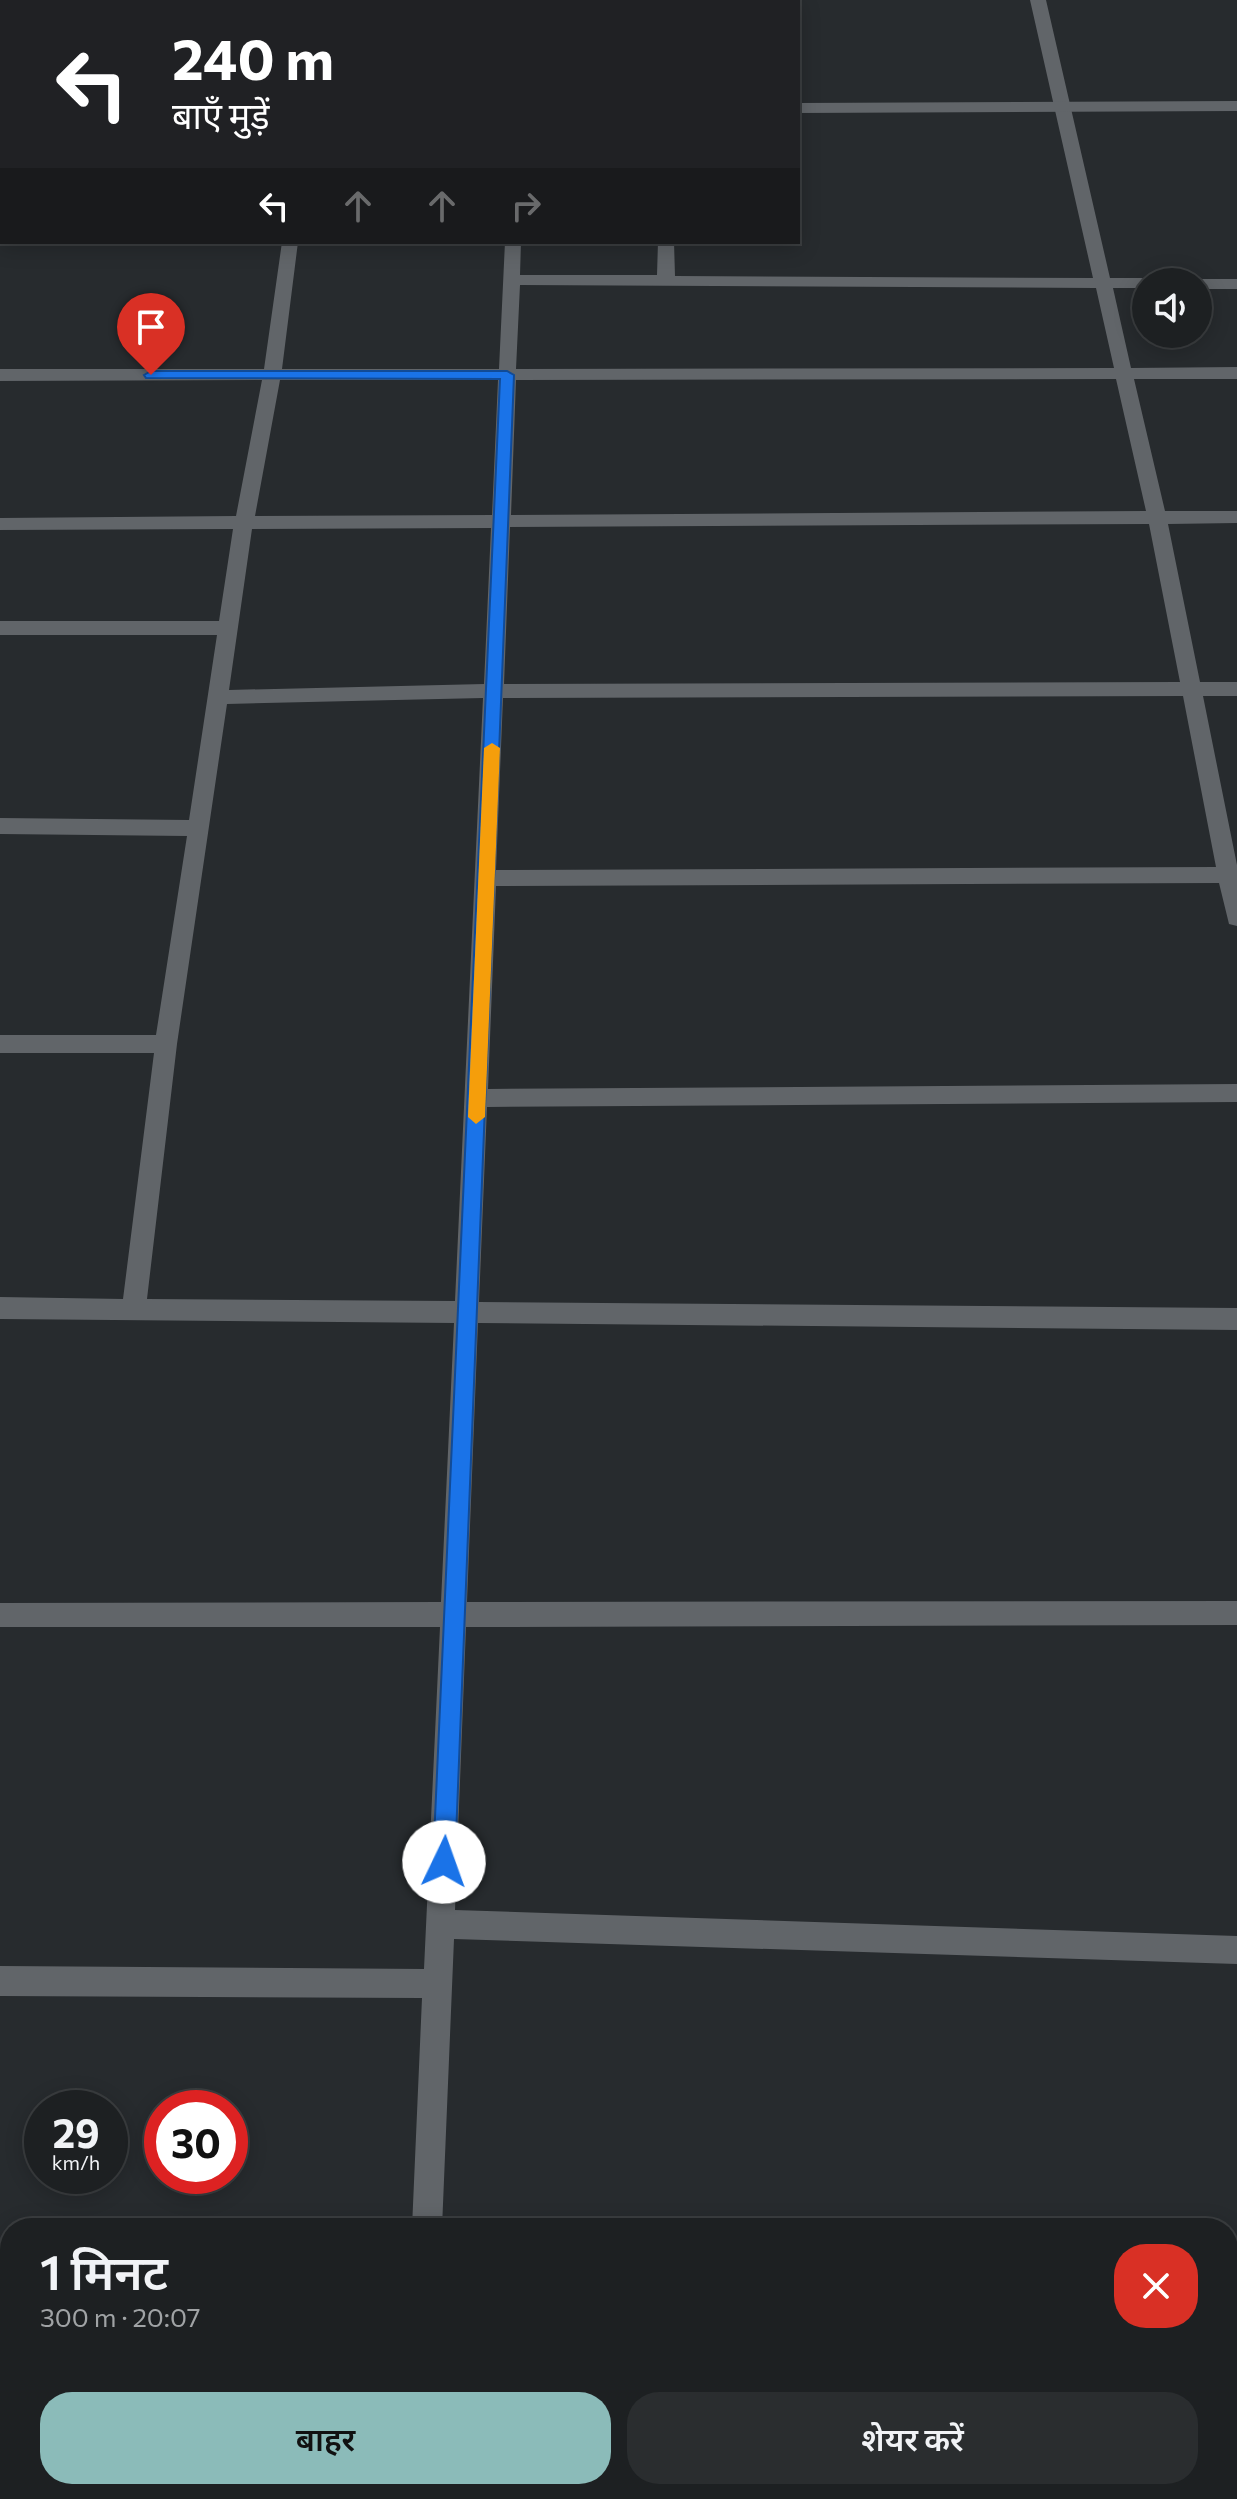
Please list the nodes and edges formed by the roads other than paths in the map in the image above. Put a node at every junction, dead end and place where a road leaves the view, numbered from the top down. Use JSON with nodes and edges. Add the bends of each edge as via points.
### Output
{"nodes":[{"id":1,"x":1038,"y":0,"type":"edge"},
{"id":2,"x":1237,"y":106,"type":"edge"},
{"id":3,"x":1064,"y":107,"type":"junction"},
{"id":4,"x":800,"y":108,"type":"edge"},
{"id":5,"x":290,"y":244,"type":"edge"},
{"id":6,"x":513,"y":244,"type":"edge"},
{"id":7,"x":666,"y":244,"type":"edge"},
{"id":8,"x":511,"y":280,"type":"junction"},
{"id":9,"x":666,"y":281,"type":"junction"},
{"id":10,"x":1105,"y":283,"type":"junction"},
{"id":11,"x":1132,"y":283,"type":"edge"},
{"id":12,"x":1212,"y":284,"type":"edge"},
{"id":13,"x":1237,"y":284,"type":"edge"},
{"id":14,"x":1237,"y":373,"type":"edge"},
{"id":15,"x":1122,"y":374,"type":"junction"},
{"id":16,"x":0,"y":375,"type":"edge"},
{"id":17,"x":272,"y":375,"type":"junction"},
{"id":18,"x":507,"y":375,"type":"junction"},
{"id":19,"x":1157,"y":517,"type":"junction"},
{"id":20,"x":1237,"y":517,"type":"edge"},
{"id":21,"x":502,"y":520,"type":"junction"},
{"id":22,"x":244,"y":522,"type":"junction"},
{"id":23,"x":0,"y":524,"type":"edge"},
{"id":24,"x":0,"y":628,"type":"edge"},
{"id":25,"x":230,"y":628,"type":"junction"},
{"id":26,"x":1192,"y":689,"type":"junction"},
{"id":27,"x":1237,"y":689,"type":"edge"},
{"id":28,"x":494,"y":691,"type":"junction"},
{"id":29,"x":219,"y":697,"type":"junction"},
{"id":30,"x":0,"y":826,"type":"edge"},
{"id":31,"x":200,"y":828,"type":"junction"},
{"id":32,"x":1233,"y":875,"type":"edge"},
{"id":33,"x":487,"y":878,"type":"junction"},
{"id":34,"x":1237,"y":918,"type":"edge"},
{"id":35,"x":0,"y":1044,"type":"edge"},
{"id":36,"x":166,"y":1044,"type":"junction"},
{"id":37,"x":1237,"y":1093,"type":"edge"},
{"id":38,"x":477,"y":1098,"type":"junction"},
{"id":39,"x":0,"y":1308,"type":"edge"},
{"id":40,"x":134,"y":1309,"type":"junction"},
{"id":41,"x":469,"y":1312,"type":"junction"},
{"id":42,"x":1237,"y":1319,"type":"edge"},
{"id":43,"x":455,"y":1613,"type":"junction"},
{"id":44,"x":1237,"y":1613,"type":"edge"},
{"id":45,"x":0,"y":1615,"type":"edge"},
{"id":46,"x":441,"y":1924,"type":"junction"},
{"id":47,"x":1237,"y":1950,"type":"edge"},
{"id":48,"x":0,"y":1981,"type":"edge"},
{"id":49,"x":439,"y":1984,"type":"junction"},
{"id":50,"x":427,"y":2218,"type":"edge"}],
"edges":[{"from":1,"to":3,"type":"street"},
{"from":2,"to":3,"type":"street"},
{"from":3,"to":4,"type":"street"},
{"from":3,"to":10,"type":"street"},
{"from":5,"to":17,"type":"street"},
{"from":6,"to":8,"type":"street"},
{"from":7,"to":9,"type":"street"},
{"from":8,"to":9,"type":"street"},
{"from":8,"to":18,"type":"street"},
{"from":9,"to":10,"type":"street"},
{"from":10,"to":11,"type":"street"},
{"from":10,"to":15,"type":"street"},
{"from":12,"to":13,"type":"street"},
{"from":14,"to":15,"type":"street"},
{"from":15,"to":18,"type":"street"},
{"from":15,"to":19,"type":"street"},
{"from":16,"to":17,"type":"street"},
{"from":17,"to":18,"type":"street"},
{"from":17,"to":22,"type":"street"},
{"from":18,"to":21,"type":"street"},
{"from":19,"to":20,"type":"street"},
{"from":19,"to":21,"type":"street"},
{"from":19,"to":26,"type":"street"},
{"from":21,"to":22,"type":"street"},
{"from":21,"to":28,"type":"street"},
{"from":22,"to":23,"type":"street"},
{"from":22,"to":25,"type":"street"},
{"from":24,"to":25,"type":"street"},
{"from":25,"to":29,"type":"street"},
{"from":26,"to":27,"type":"street"},
{"from":26,"to":28,"type":"street"},
{"from":26,"to":32,"type":"street"},
{"from":28,"to":29,"type":"street"},
{"from":28,"to":33,"type":"street"},
{"from":29,"to":31,"type":"street"},
{"from":30,"to":31,"type":"street"},
{"from":31,"to":36,"type":"street"},
{"from":32,"to":33,"type":"street"},
{"from":32,"to":34,"type":"street"},
{"from":33,"to":38,"type":"street"},
{"from":35,"to":36,"type":"street"},
{"from":36,"to":40,"type":"street"},
{"from":37,"to":38,"type":"street"},
{"from":38,"to":41,"type":"street"},
{"from":39,"to":40,"type":"street"},
{"from":40,"to":41,"type":"street"},
{"from":41,"to":42,"type":"street"},
{"from":41,"to":43,"type":"street"},
{"from":43,"to":44,"type":"street"},
{"from":43,"to":45,"type":"street"},
{"from":43,"to":46,"type":"street"},
{"from":46,"to":47,"type":"street"},
{"from":46,"to":49,"type":"street"},
{"from":48,"to":49,"type":"street"},
{"from":49,"to":50,"type":"street"}]}
